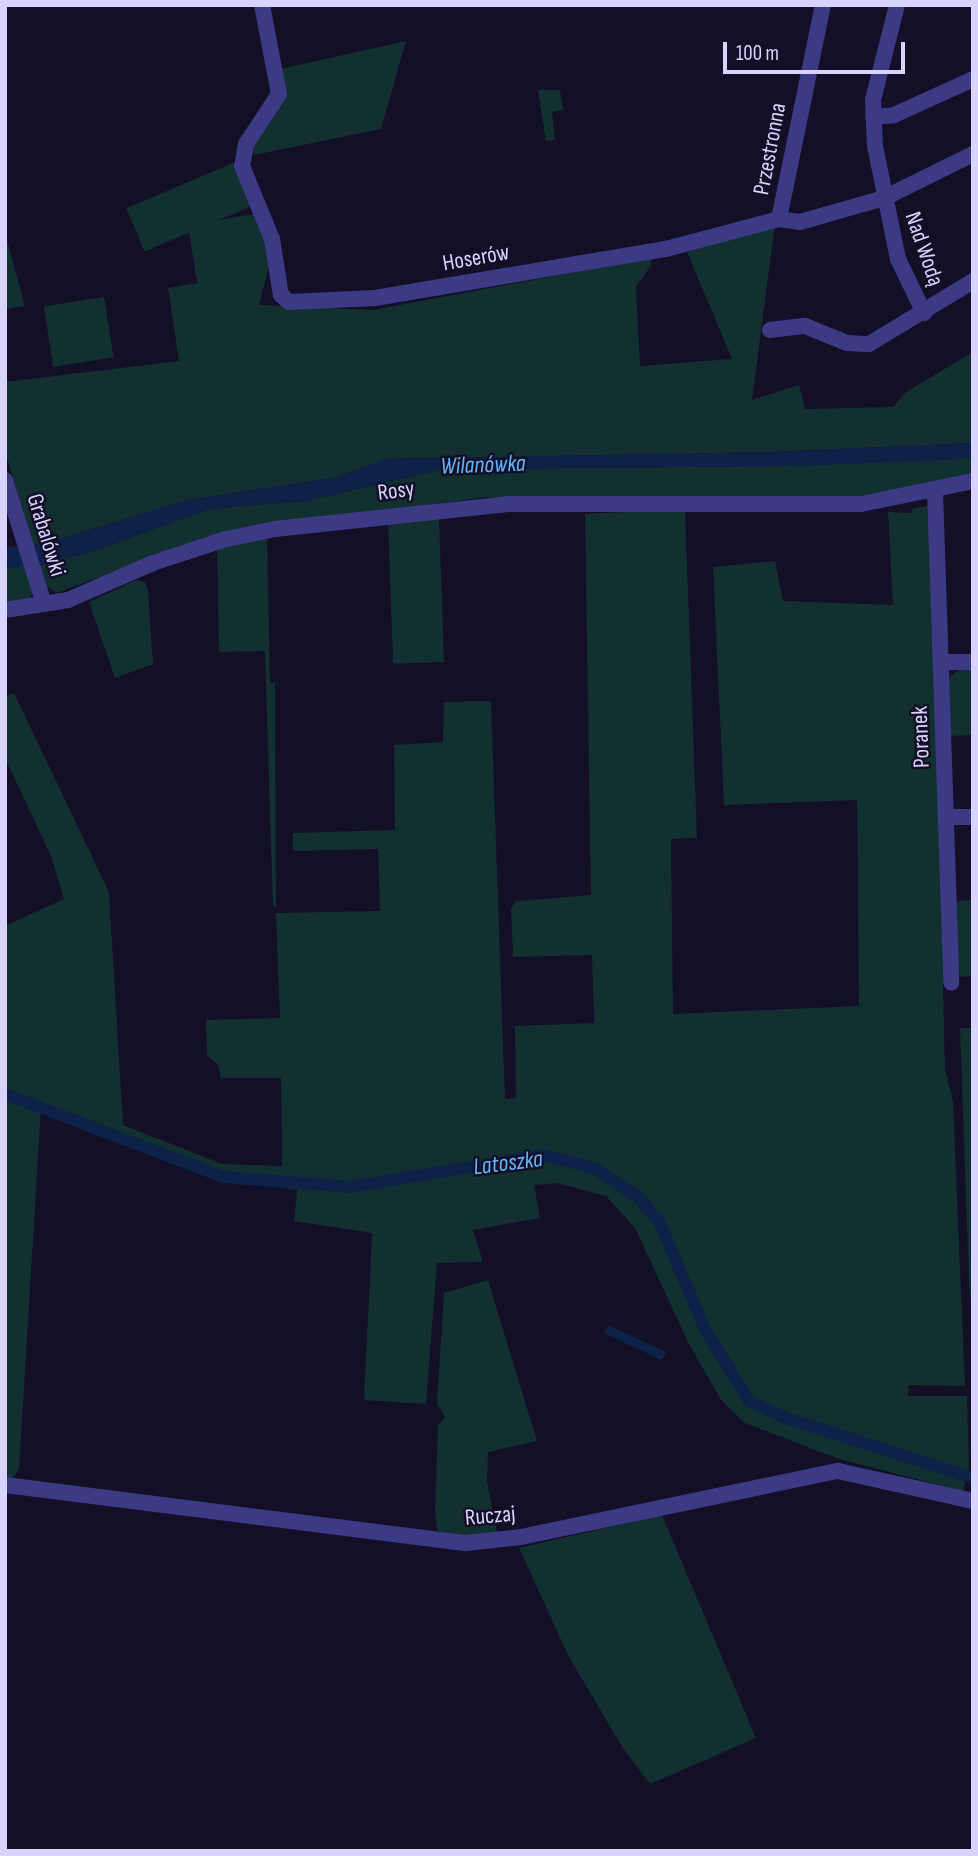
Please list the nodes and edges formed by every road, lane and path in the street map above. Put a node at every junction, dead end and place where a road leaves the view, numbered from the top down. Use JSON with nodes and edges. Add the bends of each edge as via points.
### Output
{"nodes":[{"id":1,"x":262,"y":5,"type":"edge"},
{"id":2,"x":823,"y":5,"type":"edge"},
{"id":3,"x":897,"y":5,"type":"edge"},
{"id":4,"x":973,"y":79,"type":"edge"},
{"id":5,"x":873,"y":117,"type":"junction"},
{"id":6,"x":973,"y":154,"type":"edge"},
{"id":7,"x":884,"y":198,"type":"junction"},
{"id":8,"x":779,"y":219,"type":"junction"},
{"id":9,"x":973,"y":281,"type":"edge"},
{"id":10,"x":924,"y":313,"type":"junction"},
{"id":11,"x":770,"y":330,"type":"dead end"},
{"id":12,"x":5,"y":480,"type":"edge"},
{"id":13,"x":973,"y":481,"type":"edge"},
{"id":14,"x":935,"y":491,"type":"junction"},
{"id":15,"x":44,"y":604,"type":"junction"},
{"id":16,"x":5,"y":610,"type":"edge"},
{"id":17,"x":942,"y":662,"type":"junction"},
{"id":18,"x":973,"y":662,"type":"edge"},
{"id":19,"x":946,"y":817,"type":"junction"},
{"id":20,"x":973,"y":817,"type":"edge"},
{"id":21,"x":951,"y":983,"type":"dead end"},
{"id":22,"x":5,"y":1485,"type":"edge"},
{"id":23,"x":973,"y":1501,"type":"edge"}],
"edges":[{"from":1,"to":8,"type":"street","name":"Hoserów","via":[[279,93],[246,144],[242,166],[272,239],[285,301],[376,298],[666,249]]},
{"from":2,"to":8,"type":"street","name":"Przestronna"},
{"from":3,"to":5,"type":"street","name":"Nad Wodą"},
{"from":4,"to":5,"type":"street","via":[[894,115]]},
{"from":5,"to":7,"type":"street","name":"Nad Wodą"},
{"from":6,"to":7,"type":"street","name":"Hoserów"},
{"from":7,"to":8,"type":"street","name":"Hoserów","via":[[800,222]]},
{"from":7,"to":10,"type":"street","name":"Nad Wodą","via":[[898,259]]},
{"from":9,"to":10,"type":"street","name":"Nad Wodą"},
{"from":10,"to":11,"type":"street","name":"Nad Wodą","via":[[864,345],[847,344],[806,326]]},
{"from":12,"to":15,"type":"street","name":"Grabalówki"},
{"from":13,"to":14,"type":"street","name":"Rosy"},
{"from":14,"to":15,"type":"street","name":"Rosy","via":[[861,504],[495,505],[275,529],[226,539],[153,563],[68,600]]},
{"from":14,"to":17,"type":"street","name":"Poranek"},
{"from":15,"to":16,"type":"street","name":"Rosy"},
{"from":17,"to":18,"type":"street"},
{"from":17,"to":19,"type":"street","name":"Poranek"},
{"from":19,"to":20,"type":"street"},
{"from":19,"to":21,"type":"street","name":"Poranek"},
{"from":22,"to":23,"type":"street","name":"Ruczaj","via":[[466,1543],[521,1537],[838,1471]]}]}
